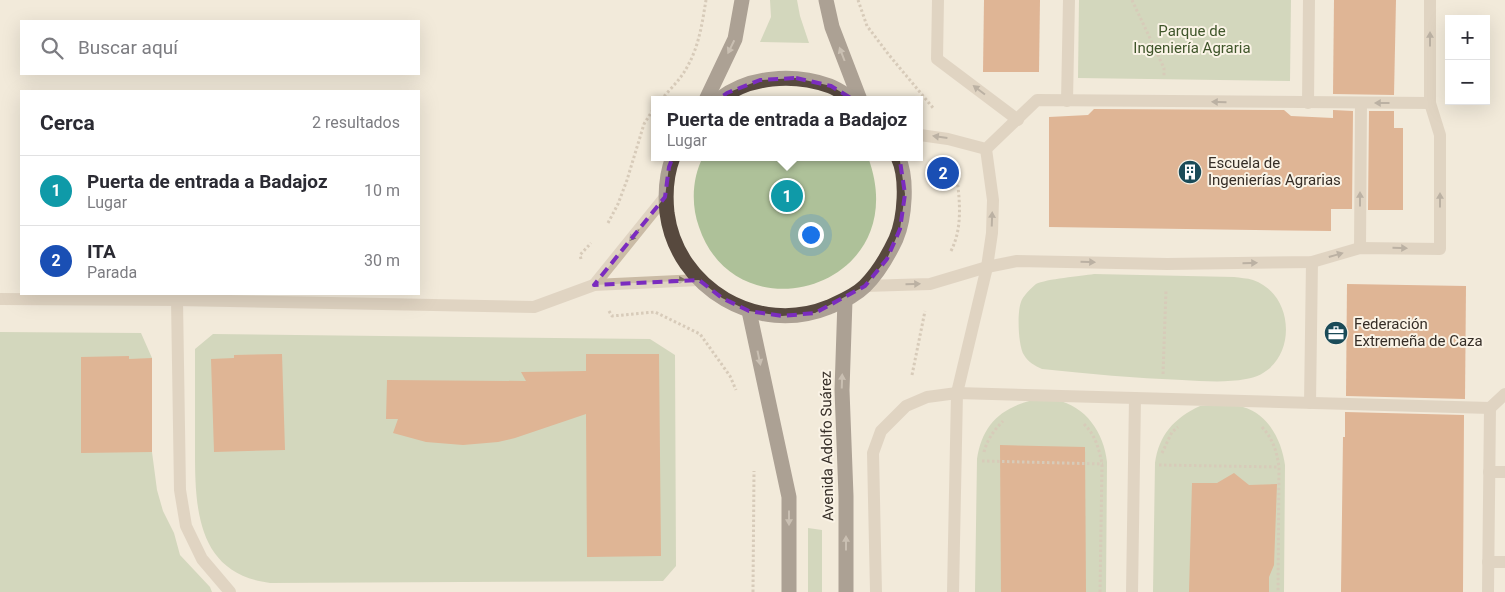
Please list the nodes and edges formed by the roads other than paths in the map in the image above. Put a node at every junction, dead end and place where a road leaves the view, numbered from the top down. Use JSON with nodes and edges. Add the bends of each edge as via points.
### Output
{"nodes":[{"id":1,"x":742,"y":0,"type":"edge"},
{"id":2,"x":826,"y":0,"type":"edge"},
{"id":3,"x":938,"y":0,"type":"edge"},
{"id":4,"x":1068,"y":0,"type":"edge"},
{"id":5,"x":1309,"y":0,"type":"edge"},
{"id":6,"x":1430,"y":0,"type":"edge"},
{"id":7,"x":708,"y":96,"type":"edge"},
{"id":8,"x":722,"y":96,"type":"edge"},
{"id":9,"x":847,"y":96,"type":"edge"},
{"id":10,"x":858,"y":96,"type":"edge"},
{"id":11,"x":1067,"y":101,"type":"junction"},
{"id":12,"x":1308,"y":102,"type":"junction"},
{"id":13,"x":1361,"y":102,"type":"junction"},
{"id":14,"x":1430,"y":103,"type":"junction"},
{"id":15,"x":1018,"y":120,"type":"junction"},
{"id":16,"x":923,"y":135,"type":"edge"},
{"id":17,"x":986,"y":149,"type":"junction"},
{"id":18,"x":671,"y":161,"type":"edge"},
{"id":19,"x":899,"y":161,"type":"edge"},
{"id":20,"x":665,"y":197,"type":"junction"},
{"id":21,"x":1360,"y":248,"type":"junction"},
{"id":22,"x":1312,"y":262,"type":"junction"},
{"id":23,"x":988,"y":267,"type":"junction"},
{"id":24,"x":699,"y":280,"type":"junction"},
{"id":25,"x":594,"y":285,"type":"junction"},
{"id":26,"x":865,"y":286,"type":"junction"},
{"id":27,"x":0,"y":299,"type":"edge"},
{"id":28,"x":177,"y":300,"type":"junction"},
{"id":29,"x":846,"y":300,"type":"junction"},
{"id":30,"x":749,"y":311,"type":"junction"},
{"id":31,"x":957,"y":393,"type":"junction"},
{"id":32,"x":1505,"y":394,"type":"edge"},
{"id":33,"x":1135,"y":398,"type":"junction"},
{"id":34,"x":1310,"y":403,"type":"junction"},
{"id":35,"x":1490,"y":408,"type":"junction"},
{"id":36,"x":1490,"y":472,"type":"junction"},
{"id":37,"x":1505,"y":472,"type":"edge"},
{"id":38,"x":1488,"y":562,"type":"junction"},
{"id":39,"x":1505,"y":562,"type":"edge"},
{"id":40,"x":230,"y":592,"type":"edge"},
{"id":41,"x":789,"y":592,"type":"edge"},
{"id":42,"x":846,"y":592,"type":"edge"},
{"id":43,"x":876,"y":592,"type":"edge"},
{"id":44,"x":953,"y":592,"type":"edge"},
{"id":45,"x":1132,"y":592,"type":"edge"},
{"id":46,"x":1488,"y":592,"type":"edge"}],
"edges":[{"from":1,"to":7,"type":"highway","one_way":true,"via":[[735,39]]},
{"from":10,"to":2,"type":"highway","one_way":true,"via":[[832,27]]},
{"from":15,"to":3,"type":"street","one_way":true,"via":[[937,59]]},
{"from":4,"to":11,"type":"street"},
{"from":5,"to":12,"type":"street"},
{"from":14,"to":6,"type":"street","one_way":true},
{"from":8,"to":9,"type":"highway","via":[[760,80],[796,78],[831,86]]},
{"from":12,"to":11,"type":"street","one_way":true},
{"from":11,"to":15,"type":"street","via":[[1037,100]]},
{"from":12,"to":13,"type":"street"},
{"from":14,"to":13,"type":"street","one_way":true},
{"from":21,"to":13,"type":"street","one_way":true},
{"from":21,"to":14,"type":"street","one_way":true,"via":[[1440,249],[1440,136]]},
{"from":15,"to":17,"type":"street"},
{"from":17,"to":16,"type":"street","one_way":true},
{"from":23,"to":17,"type":"street","one_way":true,"via":[[993,200]]},
{"from":18,"to":20,"type":"highway"},
{"from":19,"to":26,"type":"highway","via":[[905,194],[900,229],[887,260]]},
{"from":20,"to":24,"type":"highway","via":[[669,227],[680,256]]},
{"from":20,"to":25,"type":"street","one_way":true},
{"from":22,"to":21,"type":"street","one_way":true},
{"from":23,"to":22,"type":"street","one_way":true,"via":[[1039,260],[1167,264]]},
{"from":22,"to":34,"type":"street"},
{"from":26,"to":23,"type":"street","one_way":true,"via":[[930,284]]},
{"from":23,"to":31,"type":"street"},
{"from":25,"to":24,"type":"street","one_way":true},
{"from":24,"to":30,"type":"highway","via":[[722,298]]},
{"from":25,"to":28,"type":"street","via":[[534,307]]},
{"from":26,"to":29,"type":"highway"},
{"from":27,"to":28,"type":"street"},
{"from":28,"to":40,"type":"street","via":[[180,490],[186,526],[202,559]]},
{"from":29,"to":30,"type":"highway","via":[[815,313],[782,316]]},
{"from":42,"to":29,"type":"highway","name":"Avenida Adolfo Suárez","one_way":true,"via":[[842,390]]},
{"from":30,"to":41,"type":"highway","one_way":true,"via":[[789,497]]},
{"from":31,"to":33,"type":"street"},
{"from":31,"to":43,"type":"street","via":[[927,397],[906,406],[881,431],[874,454]]},
{"from":31,"to":44,"type":"street"},
{"from":32,"to":35,"type":"street"},
{"from":33,"to":34,"type":"street"},
{"from":33,"to":45,"type":"street"},
{"from":34,"to":35,"type":"street"},
{"from":35,"to":36,"type":"street"},
{"from":36,"to":37,"type":"street"},
{"from":36,"to":38,"type":"street"},
{"from":38,"to":39,"type":"street"},
{"from":38,"to":46,"type":"street"}]}
